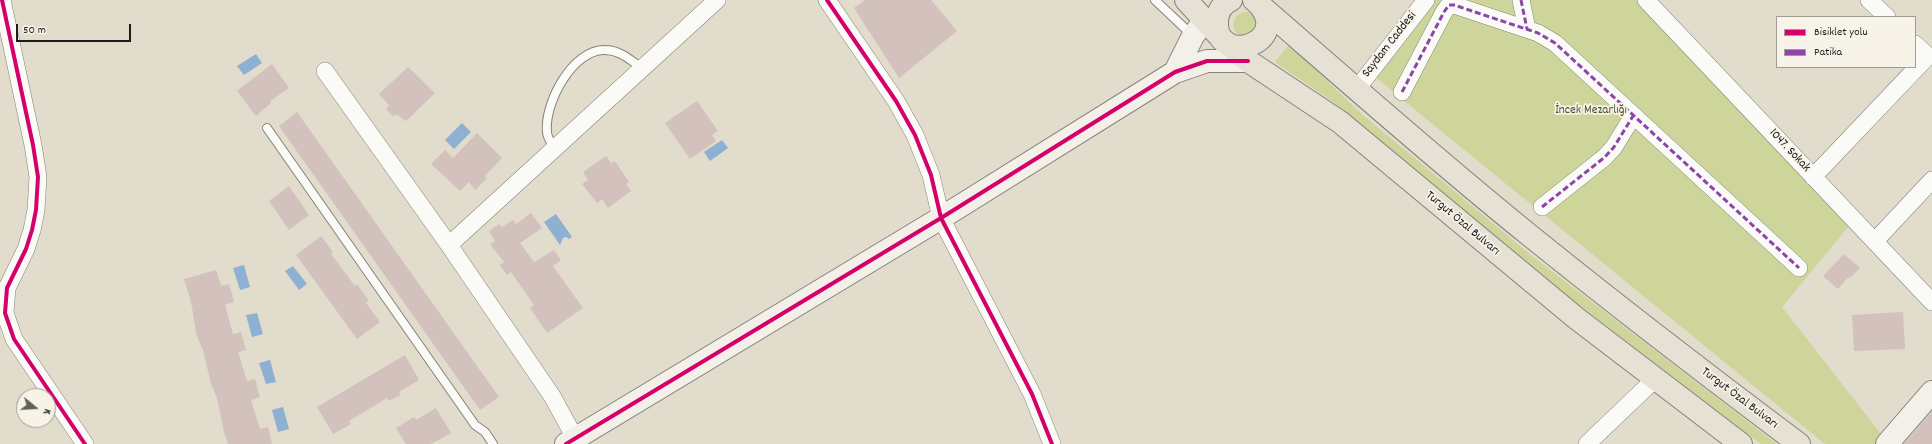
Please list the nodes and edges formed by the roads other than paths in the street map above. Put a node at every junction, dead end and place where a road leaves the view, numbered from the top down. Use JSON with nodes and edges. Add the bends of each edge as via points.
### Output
{"nodes":[{"id":1,"x":2,"y":0,"type":"edge"},
{"id":2,"x":717,"y":0,"type":"edge"},
{"id":3,"x":827,"y":0,"type":"edge"},
{"id":4,"x":1155,"y":0,"type":"edge"},
{"id":5,"x":1186,"y":0,"type":"edge"},
{"id":6,"x":1231,"y":0,"type":"edge"},
{"id":7,"x":1426,"y":0,"type":"edge"},
{"id":8,"x":1521,"y":0,"type":"edge"},
{"id":9,"x":1646,"y":0,"type":"edge"},
{"id":10,"x":1869,"y":0,"type":"edge"},
{"id":11,"x":1256,"y":1,"type":"edge"},
{"id":12,"x":1886,"y":16,"type":"edge"},
{"id":13,"x":1199,"y":28,"type":"junction"},
{"id":14,"x":1528,"y":29,"type":"junction"},
{"id":15,"x":1223,"y":40,"type":"junction"},
{"id":16,"x":1916,"y":45,"type":"edge"},
{"id":17,"x":1248,"y":61,"type":"junction"},
{"id":18,"x":642,"y":68,"type":"junction"},
{"id":19,"x":324,"y":71,"type":"dead end"},
{"id":20,"x":1175,"y":72,"type":"junction"},
{"id":21,"x":1356,"y":90,"type":"junction"},
{"id":22,"x":1402,"y":92,"type":"dead end"},
{"id":23,"x":1633,"y":116,"type":"junction"},
{"id":24,"x":266,"y":128,"type":"dead end"},
{"id":25,"x":554,"y":149,"type":"junction"},
{"id":26,"x":1813,"y":177,"type":"junction"},
{"id":27,"x":1932,"y":180,"type":"edge"},
{"id":28,"x":1542,"y":207,"type":"dead end"},
{"id":29,"x":941,"y":218,"type":"junction"},
{"id":30,"x":1875,"y":241,"type":"junction"},
{"id":31,"x":450,"y":245,"type":"junction"},
{"id":32,"x":1799,"y":268,"type":"dead end"},
{"id":33,"x":1932,"y":302,"type":"edge"},
{"id":34,"x":1656,"y":379,"type":"junction"},
{"id":35,"x":1932,"y":392,"type":"edge"},
{"id":36,"x":570,"y":441,"type":"edge"},
{"id":37,"x":85,"y":444,"type":"edge"},
{"id":38,"x":493,"y":444,"type":"edge"},
{"id":39,"x":1052,"y":444,"type":"edge"},
{"id":40,"x":1587,"y":444,"type":"edge"},
{"id":41,"x":1741,"y":444,"type":"edge"},
{"id":42,"x":1799,"y":444,"type":"edge"},
{"id":43,"x":1887,"y":444,"type":"edge"}],
"edges":[{"from":1,"to":37,"type":"street","via":[[38,177],[32,230],[8,288],[6,313],[14,339]]},
{"from":2,"to":18,"type":"street"},
{"from":3,"to":29,"type":"street","via":[[906,118],[931,174]]},
{"from":4,"to":13,"type":"lane"},
{"from":5,"to":13,"type":"main road","name":"Turgut Özal Bulvarı"},
{"from":6,"to":15,"type":"main road","via":[[1221,8],[1218,16],[1218,32]]},
{"from":7,"to":21,"type":"street","name":"Saydam Caddesi"},
{"from":8,"to":14,"type":"street"},
{"from":9,"to":26,"type":"street","name":"1047. Sokak"},
{"from":10,"to":12,"type":"street"},
{"from":11,"to":15,"type":"main road","via":[[1263,8],[1267,24],[1261,39],[1242,48]]},
{"from":11,"to":21,"type":"main road","name":"Turgut Özal Bulvarı"},
{"from":13,"to":15,"type":"main road","name":"Turgut Özal Bulvarı"},
{"from":13,"to":20,"type":"street"},
{"from":14,"to":22,"type":"street","via":[[1449,5]]},
{"from":14,"to":23,"type":"street","via":[[1555,43]]},
{"from":15,"to":17,"type":"main road","name":"Turgut Özal Bulvarı"},
{"from":16,"to":26,"type":"street","via":[[1928,56]]},
{"from":17,"to":20,"type":"street","via":[[1207,60]]},
{"from":17,"to":34,"type":"main road","name":"Turgut Özal Bulvarı","via":[[1340,122],[1518,271]]},
{"from":18,"to":25,"type":"street"},
{"from":18,"to":25,"type":"lane","via":[[621,53],[604,50],[589,52],[563,78],[550,105],[546,134]]},
{"from":19,"to":31,"type":"street"},
{"from":20,"to":29,"type":"street"},
{"from":21,"to":42,"type":"main road","name":"Turgut Özal Bulvarı","via":[[1528,234]]},
{"from":23,"to":28,"type":"street","via":[[1605,157]]},
{"from":23,"to":32,"type":"street"},
{"from":24,"to":38,"type":"lane","via":[[474,425],[485,432]]},
{"from":25,"to":31,"type":"street"},
{"from":26,"to":30,"type":"street","name":"1047. Sokak"},
{"from":27,"to":30,"type":"street"},
{"from":29,"to":36,"type":"street"},
{"from":29,"to":39,"type":"street","via":[[1032,394]]},
{"from":30,"to":33,"type":"street","name":"1047. Sokak"},
{"from":31,"to":36,"type":"street","via":[[552,396]]},
{"from":34,"to":40,"type":"street"},
{"from":34,"to":41,"type":"main road","name":"Turgut Özal Bulvarı"},
{"from":35,"to":43,"type":"street"}]}
